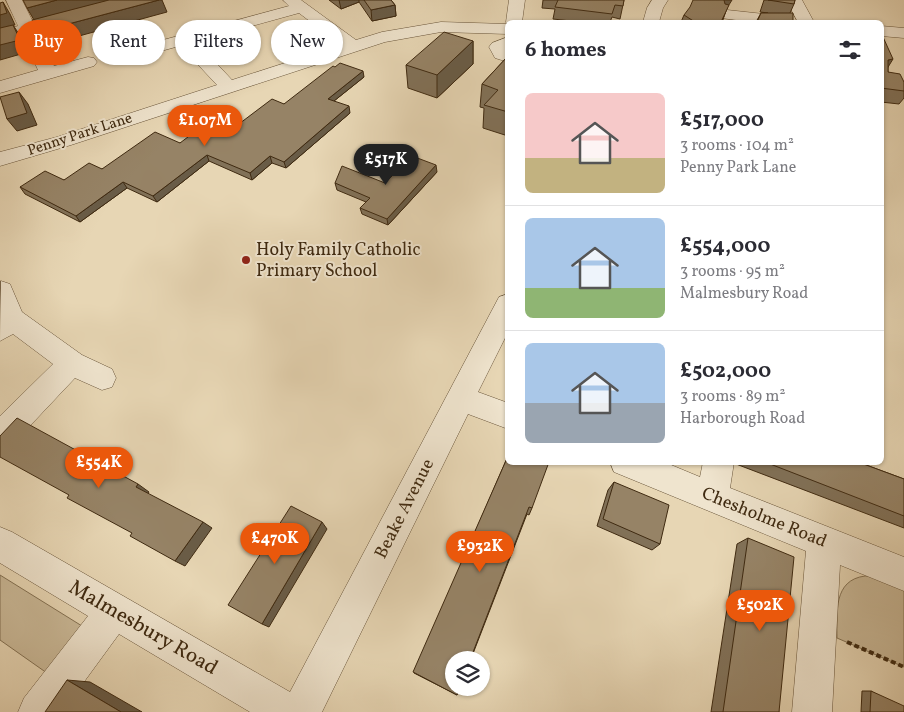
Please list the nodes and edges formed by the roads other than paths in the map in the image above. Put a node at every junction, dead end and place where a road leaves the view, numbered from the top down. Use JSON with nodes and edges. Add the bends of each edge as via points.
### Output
{"nodes":[{"id":1,"x":14,"y":0,"type":"edge"},
{"id":2,"x":136,"y":0,"type":"edge"},
{"id":3,"x":517,"y":0,"type":"edge"},
{"id":4,"x":660,"y":0,"type":"edge"},
{"id":5,"x":794,"y":0,"type":"edge"},
{"id":6,"x":296,"y":4,"type":"edge"},
{"id":7,"x":80,"y":7,"type":"edge"},
{"id":8,"x":727,"y":15,"type":"edge"},
{"id":9,"x":23,"y":20,"type":"edge"},
{"id":10,"x":47,"y":20,"type":"edge"},
{"id":11,"x":514,"y":20,"type":"edge"},
{"id":12,"x":652,"y":20,"type":"edge"},
{"id":13,"x":782,"y":20,"type":"edge"},
{"id":14,"x":805,"y":20,"type":"edge"},
{"id":15,"x":505,"y":29,"type":"edge"},
{"id":16,"x":884,"y":31,"type":"edge"},
{"id":17,"x":15,"y":32,"type":"edge"},
{"id":18,"x":904,"y":33,"type":"edge"},
{"id":19,"x":0,"y":36,"type":"edge"},
{"id":20,"x":505,"y":43,"type":"edge"},
{"id":21,"x":165,"y":44,"type":"edge"},
{"id":22,"x":442,"y":44,"type":"edge"},
{"id":23,"x":404,"y":50,"type":"dead end"},
{"id":24,"x":350,"y":53,"type":"junction"},
{"id":25,"x":505,"y":55,"type":"edge"},
{"id":26,"x":88,"y":62,"type":"dead end"},
{"id":27,"x":44,"y":65,"type":"edge"},
{"id":28,"x":208,"y":65,"type":"edge"},
{"id":29,"x":48,"y":74,"type":"junction"},
{"id":30,"x":0,"y":87,"type":"edge"},
{"id":31,"x":229,"y":87,"type":"junction"},
{"id":32,"x":0,"y":160,"type":"edge"},
{"id":33,"x":1,"y":291,"type":"edge"},
{"id":34,"x":505,"y":310,"type":"edge"},
{"id":35,"x":6,"y":324,"type":"edge"},
{"id":36,"x":72,"y":363,"type":"junction"},
{"id":37,"x":102,"y":378,"type":"dead end"},
{"id":38,"x":461,"y":398,"type":"junction"},
{"id":39,"x":505,"y":415,"type":"edge"},
{"id":40,"x":0,"y":436,"type":"edge"},
{"id":41,"x":632,"y":465,"type":"edge"},
{"id":42,"x":718,"y":465,"type":"edge"},
{"id":43,"x":712,"y":497,"type":"junction"},
{"id":44,"x":824,"y":542,"type":"junction"},
{"id":45,"x":0,"y":544,"type":"edge"},
{"id":46,"x":904,"y":574,"type":"edge"},
{"id":47,"x":114,"y":611,"type":"junction"},
{"id":48,"x":38,"y":712,"type":"edge"},
{"id":49,"x":287,"y":712,"type":"edge"},
{"id":50,"x":300,"y":712,"type":"edge"},
{"id":51,"x":812,"y":712,"type":"edge"}],
"edges":[{"from":1,"to":9,"type":"street"},
{"from":2,"to":7,"type":"street"},
{"from":3,"to":11,"type":"street"},
{"from":4,"to":12,"type":"street"},
{"from":5,"to":14,"type":"street"},
{"from":6,"to":21,"type":"street"},
{"from":6,"to":24,"type":"street"},
{"from":7,"to":10,"type":"street"},
{"from":8,"to":13,"type":"street"},
{"from":15,"to":24,"type":"street","name":"Penny Park Lane","via":[[462,26],[422,29],[382,37]]},
{"from":16,"to":18,"type":"street"},
{"from":17,"to":19,"type":"street"},
{"from":20,"to":25,"type":"street","via":[[498,51]]},
{"from":22,"to":23,"type":"street"},
{"from":24,"to":31,"type":"street","name":"Penny Park Lane"},
{"from":26,"to":29,"type":"street"},
{"from":27,"to":29,"type":"street"},
{"from":28,"to":31,"type":"street"},
{"from":29,"to":30,"type":"street"},
{"from":31,"to":32,"type":"street","name":"Penny Park Lane"},
{"from":33,"to":35,"type":"street"},
{"from":34,"to":38,"type":"street","name":"Beake Avenue"},
{"from":35,"to":36,"type":"street"},
{"from":36,"to":37,"type":"street"},
{"from":36,"to":40,"type":"street"},
{"from":38,"to":39,"type":"street"},
{"from":38,"to":50,"type":"street","name":"Beake Avenue"},
{"from":41,"to":43,"type":"street","name":"Chesholme Road"},
{"from":42,"to":43,"type":"street"},
{"from":43,"to":44,"type":"street","name":"Chesholme Road"},
{"from":44,"to":46,"type":"street","name":"Chesholme Road"},
{"from":44,"to":51,"type":"street"},
{"from":45,"to":47,"type":"street","name":"Malmesbury Road"},
{"from":47,"to":48,"type":"street"},
{"from":47,"to":49,"type":"street","name":"Malmesbury Road"}]}
